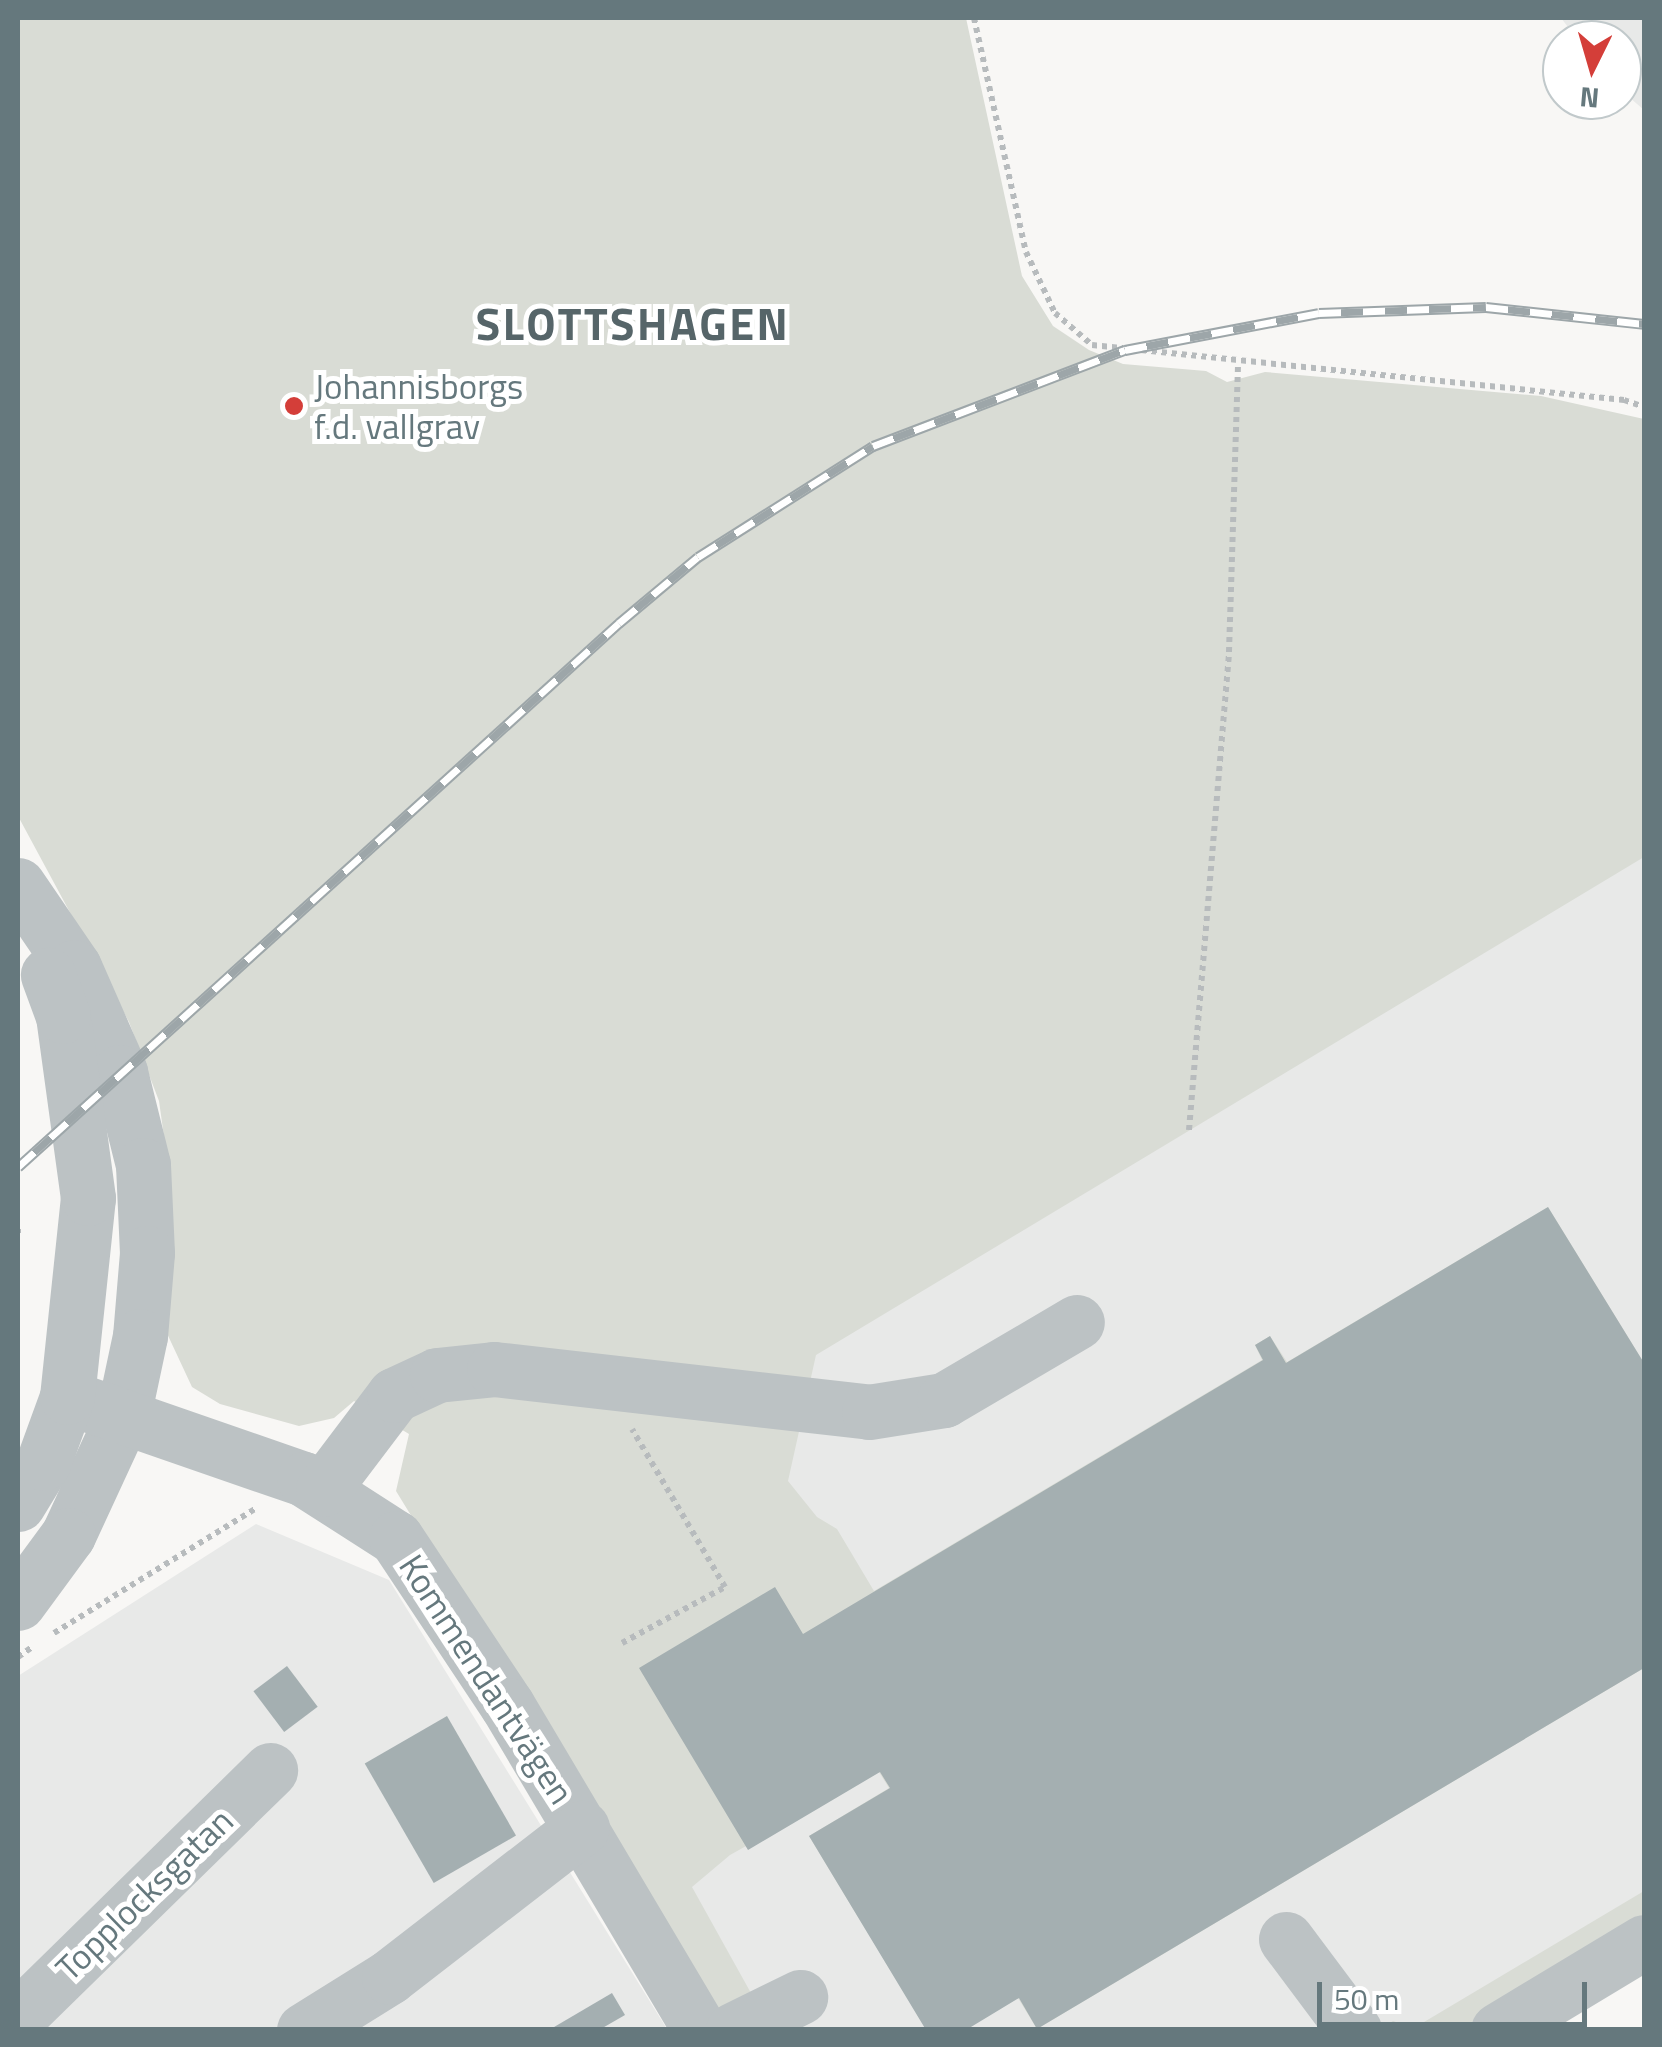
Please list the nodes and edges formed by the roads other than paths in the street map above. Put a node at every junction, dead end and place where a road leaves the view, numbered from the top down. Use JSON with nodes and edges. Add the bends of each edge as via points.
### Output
{"nodes":[{"id":1,"x":18,"y":889,"type":"edge"},
{"id":2,"x":1077,"y":1322,"type":"dead end"},
{"id":3,"x":66,"y":1398,"type":"junction"},
{"id":4,"x":123,"y":1416,"type":"junction"},
{"id":5,"x":313,"y":1484,"type":"junction"},
{"id":6,"x":18,"y":1504,"type":"edge"},
{"id":7,"x":18,"y":1603,"type":"edge"},
{"id":8,"x":270,"y":1770,"type":"dead end"},
{"id":9,"x":582,"y":1828,"type":"junction"},
{"id":10,"x":1286,"y":1939,"type":"dead end"},
{"id":11,"x":1644,"y":1942,"type":"edge"},
{"id":12,"x":800,"y":1997,"type":"dead end"},
{"id":13,"x":18,"y":2017,"type":"edge"},
{"id":14,"x":304,"y":2030,"type":"edge"},
{"id":15,"x":700,"y":2030,"type":"edge"},
{"id":16,"x":733,"y":2030,"type":"edge"},
{"id":17,"x":1354,"y":2030,"type":"edge"},
{"id":18,"x":1498,"y":2030,"type":"edge"}],
"edges":[{"from":1,"to":3,"type":"street","via":[[64,1016],[88,1198]]},
{"from":1,"to":4,"type":"street","via":[[74,967],[120,1072],[143,1165],[147,1254],[140,1336]]},
{"from":2,"to":5,"type":"street","via":[[944,1400],[869,1412],[494,1369],[437,1374],[394,1396]]},
{"from":3,"to":4,"type":"street","name":"Kommendantvägen"},
{"from":3,"to":6,"type":"street","via":[[44,1464]]},
{"from":4,"to":5,"type":"street","name":"Kommendantvägen"},
{"from":4,"to":7,"type":"street","via":[[68,1536]]},
{"from":5,"to":9,"type":"street","name":"Kommendantvägen","via":[[396,1538]]},
{"from":8,"to":13,"type":"street","name":"Topplocksgatan"},
{"from":9,"to":14,"type":"street","via":[[390,1978]]},
{"from":9,"to":15,"type":"street","name":"Kommendantvägen"},
{"from":10,"to":17,"type":"street"},
{"from":11,"to":18,"type":"street"},
{"from":12,"to":16,"type":"street"}]}
